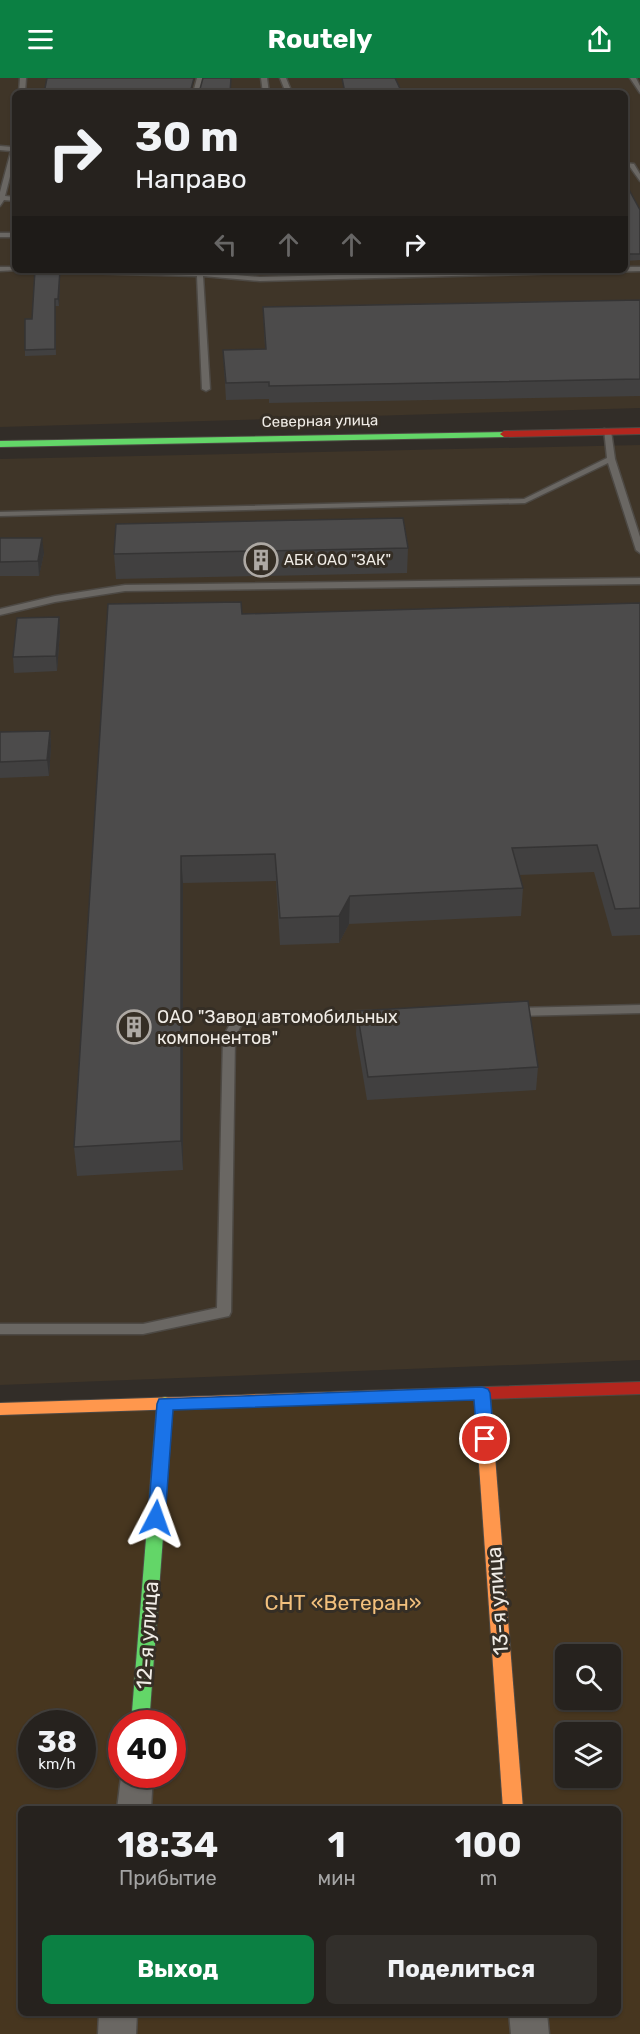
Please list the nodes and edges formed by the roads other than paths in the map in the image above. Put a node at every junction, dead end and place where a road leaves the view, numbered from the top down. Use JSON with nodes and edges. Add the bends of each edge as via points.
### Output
{"nodes":[{"id":1,"x":633,"y":78,"type":"edge"},
{"id":2,"x":640,"y":91,"type":"edge"},
{"id":3,"x":12,"y":159,"type":"edge"},
{"id":4,"x":628,"y":165,"type":"edge"},
{"id":5,"x":3,"y":179,"type":"edge"},
{"id":6,"x":640,"y":179,"type":"edge"},
{"id":7,"x":1,"y":201,"type":"edge"},
{"id":8,"x":161,"y":273,"type":"edge"},
{"id":9,"x":379,"y":273,"type":"edge"},
{"id":10,"x":200,"y":274,"type":"junction"},
{"id":11,"x":207,"y":389,"type":"dead end"},
{"id":12,"x":607,"y":431,"type":"junction"},
{"id":13,"x":640,"y":431,"type":"edge"},
{"id":14,"x":0,"y":444,"type":"edge"},
{"id":15,"x":611,"y":459,"type":"junction"},
{"id":16,"x":0,"y":514,"type":"edge"},
{"id":17,"x":640,"y":550,"type":"edge"},
{"id":18,"x":640,"y":581,"type":"edge"},
{"id":19,"x":0,"y":612,"type":"edge"},
{"id":20,"x":640,"y":1009,"type":"edge"},
{"id":21,"x":499,"y":1012,"type":"edge"},
{"id":22,"x":381,"y":1015,"type":"edge"},
{"id":23,"x":0,"y":1329,"type":"edge"},
{"id":24,"x":640,"y":1388,"type":"edge"},
{"id":25,"x":482,"y":1393,"type":"junction"},
{"id":26,"x":165,"y":1404,"type":"junction"},
{"id":27,"x":0,"y":1409,"type":"edge"},
{"id":28,"x":141,"y":1710,"type":"edge"},
{"id":29,"x":135,"y":1788,"type":"edge"},
{"id":30,"x":134,"y":1806,"type":"edge"},
{"id":31,"x":513,"y":1806,"type":"edge"},
{"id":32,"x":118,"y":2016,"type":"edge"},
{"id":33,"x":528,"y":2016,"type":"edge"},
{"id":34,"x":117,"y":2034,"type":"edge"},
{"id":35,"x":530,"y":2034,"type":"edge"}],
"edges":[{"from":1,"to":2,"type":"lane"},
{"from":3,"to":5,"type":"lane"},
{"from":4,"to":6,"type":"lane","via":[[632,165]]},
{"from":5,"to":7,"type":"lane"},
{"from":8,"to":10,"type":"lane"},
{"from":9,"to":10,"type":"lane","via":[[260,279]]},
{"from":10,"to":11,"type":"lane"},
{"from":12,"to":13,"type":"street","name":"Северная улица"},
{"from":12,"to":14,"type":"street","name":"Северная улица"},
{"from":12,"to":15,"type":"lane"},
{"from":15,"to":16,"type":"lane","via":[[525,501]]},
{"from":15,"to":17,"type":"lane"},
{"from":18,"to":19,"type":"lane","via":[[125,588]]},
{"from":20,"to":21,"type":"lane"},
{"from":22,"to":23,"type":"lane","via":[[239,1018],[229,1037],[224,1312],[142,1329]]},
{"from":24,"to":25,"type":"street"},
{"from":25,"to":26,"type":"street"},
{"from":25,"to":31,"type":"street","name":"13-я улица"},
{"from":26,"to":27,"type":"street"},
{"from":26,"to":28,"type":"street","name":"12-я улица"},
{"from":29,"to":30,"type":"street"},
{"from":32,"to":34,"type":"street"},
{"from":33,"to":35,"type":"street"}]}
